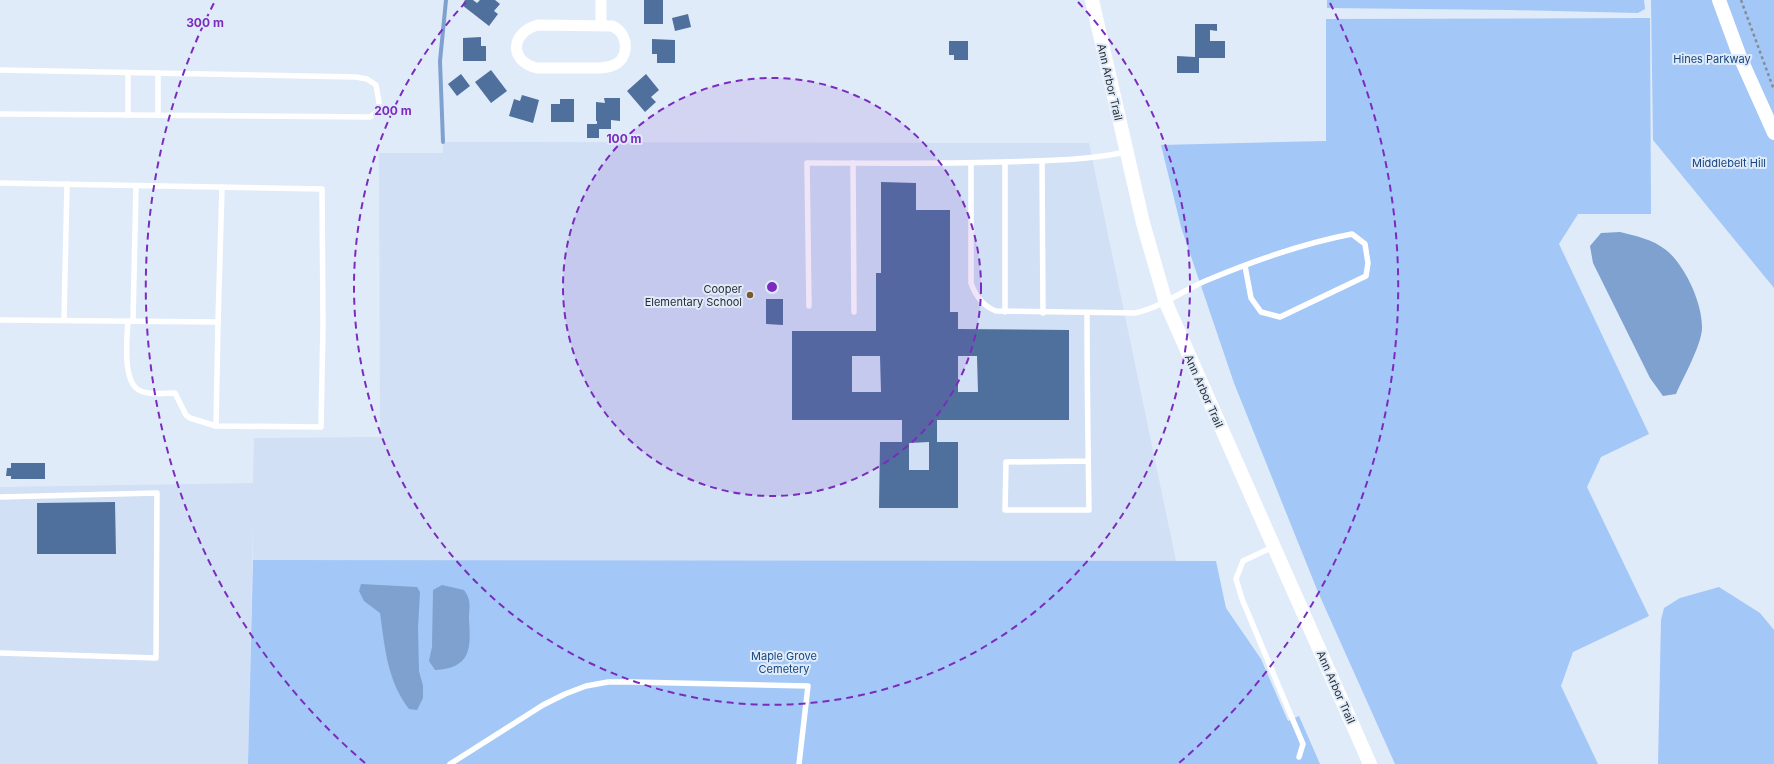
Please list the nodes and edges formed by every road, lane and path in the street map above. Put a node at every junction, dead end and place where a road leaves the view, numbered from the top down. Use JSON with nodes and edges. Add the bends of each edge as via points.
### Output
{"nodes":[{"id":1,"x":601,"y":0,"type":"edge"},
{"id":2,"x":1092,"y":0,"type":"edge"},
{"id":3,"x":1719,"y":0,"type":"edge"},
{"id":4,"x":1741,"y":0,"type":"edge"},
{"id":5,"x":601,"y":25,"type":"junction"},
{"id":6,"x":0,"y":70,"type":"edge"},
{"id":7,"x":128,"y":73,"type":"junction"},
{"id":8,"x":158,"y":73,"type":"junction"},
{"id":9,"x":1774,"y":90,"type":"edge"},
{"id":10,"x":0,"y":114,"type":"edge"},
{"id":11,"x":128,"y":115,"type":"junction"},
{"id":12,"x":158,"y":115,"type":"junction"},
{"id":13,"x":1774,"y":134,"type":"edge"},
{"id":14,"x":1126,"y":152,"type":"junction"},
{"id":15,"x":1042,"y":161,"type":"junction"},
{"id":16,"x":1005,"y":162,"type":"junction"},
{"id":17,"x":853,"y":163,"type":"junction"},
{"id":18,"x":970,"y":163,"type":"junction"},
{"id":19,"x":0,"y":183,"type":"edge"},
{"id":20,"x":67,"y":184,"type":"junction"},
{"id":21,"x":136,"y":186,"type":"junction"},
{"id":22,"x":222,"y":187,"type":"junction"},
{"id":23,"x":1245,"y":266,"type":"junction"},
{"id":24,"x":1166,"y":303,"type":"junction"},
{"id":25,"x":809,"y":306,"type":"dead end"},
{"id":26,"x":854,"y":312,"type":"dead end"},
{"id":27,"x":1005,"y":312,"type":"junction"},
{"id":28,"x":1043,"y":313,"type":"junction"},
{"id":29,"x":1087,"y":313,"type":"junction"},
{"id":30,"x":0,"y":320,"type":"edge"},
{"id":31,"x":64,"y":320,"type":"junction"},
{"id":32,"x":130,"y":321,"type":"junction"},
{"id":33,"x":218,"y":322,"type":"junction"},
{"id":34,"x":216,"y":426,"type":"junction"},
{"id":35,"x":1088,"y":461,"type":"junction"},
{"id":36,"x":0,"y":497,"type":"edge"},
{"id":37,"x":1273,"y":547,"type":"junction"},
{"id":38,"x":0,"y":653,"type":"edge"},
{"id":39,"x":1300,"y":757,"type":"dead end"},
{"id":40,"x":450,"y":764,"type":"edge"},
{"id":41,"x":799,"y":764,"type":"edge"},
{"id":42,"x":1370,"y":764,"type":"edge"}],
"edges":[{"from":1,"to":5,"type":"street"},
{"from":2,"to":14,"type":"street","name":"Ann Arbor Trail"},
{"from":3,"to":13,"type":"street","via":[[1740,57]]},
{"from":4,"to":9,"type":"path"},
{"from":5,"to":5,"type":"street","via":[[616,28],[626,45],[621,59],[613,66],[537,68],[528,66],[517,53],[518,38],[529,27]]},
{"from":6,"to":7,"type":"lane"},
{"from":7,"to":8,"type":"lane"},
{"from":7,"to":11,"type":"lane"},
{"from":8,"to":12,"type":"lane"},
{"from":8,"to":12,"type":"lane","via":[[356,77],[367,79],[376,86],[380,102],[377,112],[370,117]]},
{"from":10,"to":11,"type":"lane"},
{"from":11,"to":12,"type":"lane"},
{"from":14,"to":15,"type":"lane","via":[[1097,158]]},
{"from":14,"to":24,"type":"street","name":"Ann Arbor Trail"},
{"from":15,"to":16,"type":"lane"},
{"from":15,"to":28,"type":"lane"},
{"from":16,"to":18,"type":"lane"},
{"from":16,"to":27,"type":"lane"},
{"from":17,"to":18,"type":"lane"},
{"from":17,"to":25,"type":"lane","via":[[807,163]]},
{"from":17,"to":26,"type":"lane"},
{"from":18,"to":27,"type":"lane","via":[[971,283],[976,294],[989,308]]},
{"from":19,"to":20,"type":"lane"},
{"from":20,"to":21,"type":"lane"},
{"from":20,"to":31,"type":"lane"},
{"from":21,"to":22,"type":"lane"},
{"from":21,"to":32,"type":"lane"},
{"from":22,"to":33,"type":"lane"},
{"from":22,"to":34,"type":"lane","via":[[322,190],[321,427]]},
{"from":23,"to":23,"type":"lane","via":[[1325,239],[1352,234],[1364,244],[1368,263],[1366,276],[1280,317],[1261,312],[1251,298]]},
{"from":23,"to":24,"type":"lane","via":[[1208,279]]},
{"from":24,"to":29,"type":"lane","via":[[1135,313]]},
{"from":24,"to":37,"type":"street","name":"Ann Arbor Trail"},
{"from":27,"to":28,"type":"lane"},
{"from":28,"to":29,"type":"lane"},
{"from":29,"to":35,"type":"lane"},
{"from":30,"to":31,"type":"lane"},
{"from":31,"to":32,"type":"lane"},
{"from":32,"to":33,"type":"lane"},
{"from":32,"to":34,"type":"lane","via":[[128,368],[136,388],[148,392],[175,393],[190,418]]},
{"from":33,"to":34,"type":"lane"},
{"from":35,"to":35,"type":"lane","via":[[1006,462],[1006,510],[1089,510]]},
{"from":36,"to":38,"type":"lane","via":[[157,493],[156,658]]},
{"from":37,"to":39,"type":"lane","via":[[1242,561],[1236,579],[1303,744]]},
{"from":37,"to":42,"type":"street","name":"Ann Arbor Trail"},
{"from":40,"to":41,"type":"lane","via":[[543,705],[565,694],[608,682],[808,686]]}]}
